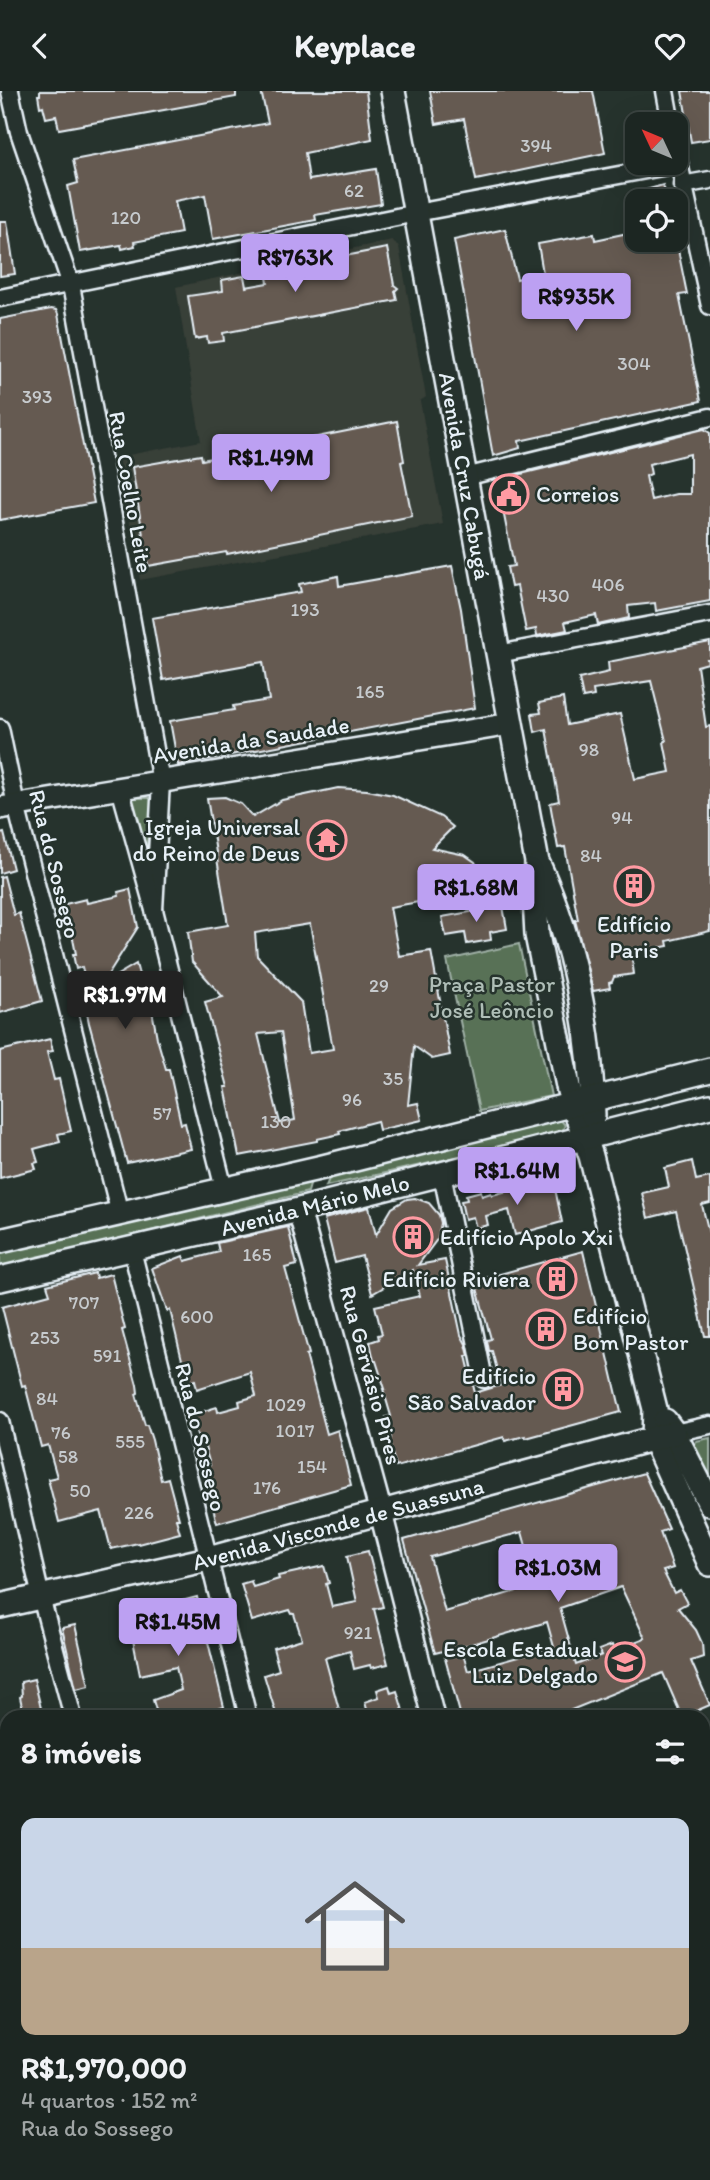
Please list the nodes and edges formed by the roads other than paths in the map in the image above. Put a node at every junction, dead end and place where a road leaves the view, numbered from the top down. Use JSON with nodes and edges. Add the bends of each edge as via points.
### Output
{"nodes":[{"id":1,"x":10,"y":91,"type":"edge"},
{"id":2,"x":393,"y":91,"type":"edge"},
{"id":3,"x":665,"y":91,"type":"edge"},
{"id":4,"x":669,"y":112,"type":"edge"},
{"id":5,"x":625,"y":168,"type":"edge"},
{"id":6,"x":680,"y":175,"type":"edge"},
{"id":7,"x":710,"y":180,"type":"edge"},
{"id":8,"x":682,"y":185,"type":"junction"},
{"id":9,"x":416,"y":213,"type":"junction"},
{"id":10,"x":71,"y":285,"type":"junction"},
{"id":11,"x":0,"y":298,"type":"edge"},
{"id":12,"x":710,"y":306,"type":"edge"},
{"id":13,"x":710,"y":417,"type":"edge"},
{"id":14,"x":466,"y":477,"type":"junction"},
{"id":15,"x":710,"y":614,"type":"edge"},
{"id":16,"x":498,"y":653,"type":"junction"},
{"id":17,"x":511,"y":725,"type":"junction"},
{"id":18,"x":0,"y":728,"type":"edge"},
{"id":19,"x":161,"y":782,"type":"junction"},
{"id":20,"x":120,"y":788,"type":"junction"},
{"id":21,"x":8,"y":806,"type":"edge"},
{"id":22,"x":154,"y":910,"type":"junction"},
{"id":23,"x":710,"y":1070,"type":"edge"},
{"id":24,"x":583,"y":1102,"type":"junction"},
{"id":25,"x":710,"y":1106,"type":"edge"},
{"id":26,"x":589,"y":1143,"type":"junction"},
{"id":27,"x":442,"y":1174,"type":"junction"},
{"id":28,"x":224,"y":1189,"type":"junction"},
{"id":29,"x":299,"y":1210,"type":"junction"},
{"id":30,"x":120,"y":1214,"type":"junction"},
{"id":31,"x":0,"y":1241,"type":"edge"},
{"id":32,"x":132,"y":1250,"type":"junction"},
{"id":33,"x":0,"y":1279,"type":"edge"},
{"id":34,"x":484,"y":1379,"type":"dead end"},
{"id":35,"x":0,"y":1421,"type":"edge"},
{"id":36,"x":710,"y":1425,"type":"edge"},
{"id":37,"x":664,"y":1436,"type":"junction"},
{"id":38,"x":710,"y":1504,"type":"edge"},
{"id":39,"x":381,"y":1513,"type":"junction"},
{"id":40,"x":208,"y":1559,"type":"junction"},
{"id":41,"x":710,"y":1564,"type":"edge"},
{"id":42,"x":41,"y":1597,"type":"junction"},
{"id":43,"x":0,"y":1607,"type":"edge"},
{"id":44,"x":71,"y":1710,"type":"edge"},
{"id":45,"x":246,"y":1710,"type":"edge"},
{"id":46,"x":431,"y":1710,"type":"edge"}],
"edges":[{"from":1,"to":10,"type":"street","name":"Rua Coelho Leite","via":[[19,132]]},
{"from":2,"to":9,"type":"main road","name":"Avenida Cruz Cabugá"},
{"from":3,"to":4,"type":"street"},
{"from":5,"to":9,"type":"street"},
{"from":6,"to":8,"type":"street"},
{"from":7,"to":8,"type":"street"},
{"from":8,"to":12,"type":"street"},
{"from":9,"to":10,"type":"street"},
{"from":9,"to":14,"type":"main road","name":"Avenida Cruz Cabugá"},
{"from":10,"to":11,"type":"street"},
{"from":10,"to":19,"type":"street","name":"Rua Coelho Leite"},
{"from":13,"to":14,"type":"street"},
{"from":14,"to":16,"type":"main road","name":"Avenida Cruz Cabugá"},
{"from":15,"to":16,"type":"street"},
{"from":16,"to":17,"type":"main road","name":"Avenida Cruz Cabugá"},
{"from":17,"to":19,"type":"street","name":"Avenida da Saudade"},
{"from":17,"to":24,"type":"main road","name":"Avenida Cruz Cabugá","via":[[537,862],[537,935]]},
{"from":18,"to":21,"type":"street","name":"Rua do Sossego"},
{"from":19,"to":20,"type":"street","name":"Avenida da Saudade"},
{"from":19,"to":22,"type":"street","name":"Rua Coelho Leite"},
{"from":20,"to":21,"type":"street","name":"Avenida da Saudade"},
{"from":20,"to":22,"type":"street","name":"Rua Coelho Leite"},
{"from":21,"to":30,"type":"street","name":"Rua do Sossego"},
{"from":22,"to":28,"type":"street","name":"Rua Coelho Leite"},
{"from":23,"to":24,"type":"main road","name":"Avenida Mário Melo"},
{"from":24,"to":26,"type":"main road","name":"Avenida Cruz Cabugá"},
{"from":24,"to":28,"type":"main road","name":"Avenida Mário Melo"},
{"from":25,"to":26,"type":"main road","name":"Avenida Mário Melo"},
{"from":26,"to":27,"type":"main road","name":"Avenida Mário Melo"},
{"from":26,"to":37,"type":"main road","name":"Avenida Cruz Cabugá"},
{"from":27,"to":29,"type":"main road","name":"Avenida Mário Melo"},
{"from":27,"to":34,"type":"street"},
{"from":28,"to":30,"type":"main road","name":"Avenida Mário Melo"},
{"from":29,"to":32,"type":"main road","name":"Avenida Mário Melo"},
{"from":29,"to":39,"type":"street","name":"Rua Gervásio Pires"},
{"from":30,"to":31,"type":"main road","name":"Avenida Mário Melo"},
{"from":32,"to":33,"type":"main road","name":"Avenida Mário Melo"},
{"from":32,"to":40,"type":"street","name":"Rua do Sossego"},
{"from":35,"to":42,"type":"street"},
{"from":36,"to":37,"type":"street"},
{"from":37,"to":38,"type":"main road","name":"Avenida Cruz Cabugá"},
{"from":37,"to":39,"type":"main road","name":"Avenida Visconde de Suassuna"},
{"from":37,"to":41,"type":"main road","name":"Avenida Cruz Cabugá"},
{"from":39,"to":40,"type":"main road","name":"Avenida Visconde de Suassuna"},
{"from":39,"to":46,"type":"street","name":"Rua Gervásio Pires"},
{"from":40,"to":42,"type":"main road","name":"Avenida Visconde de Suassuna"},
{"from":40,"to":45,"type":"street","name":"Rua do Sossego"},
{"from":42,"to":43,"type":"main road","name":"Avenida Visconde de Suassuna"},
{"from":42,"to":44,"type":"street"}]}
